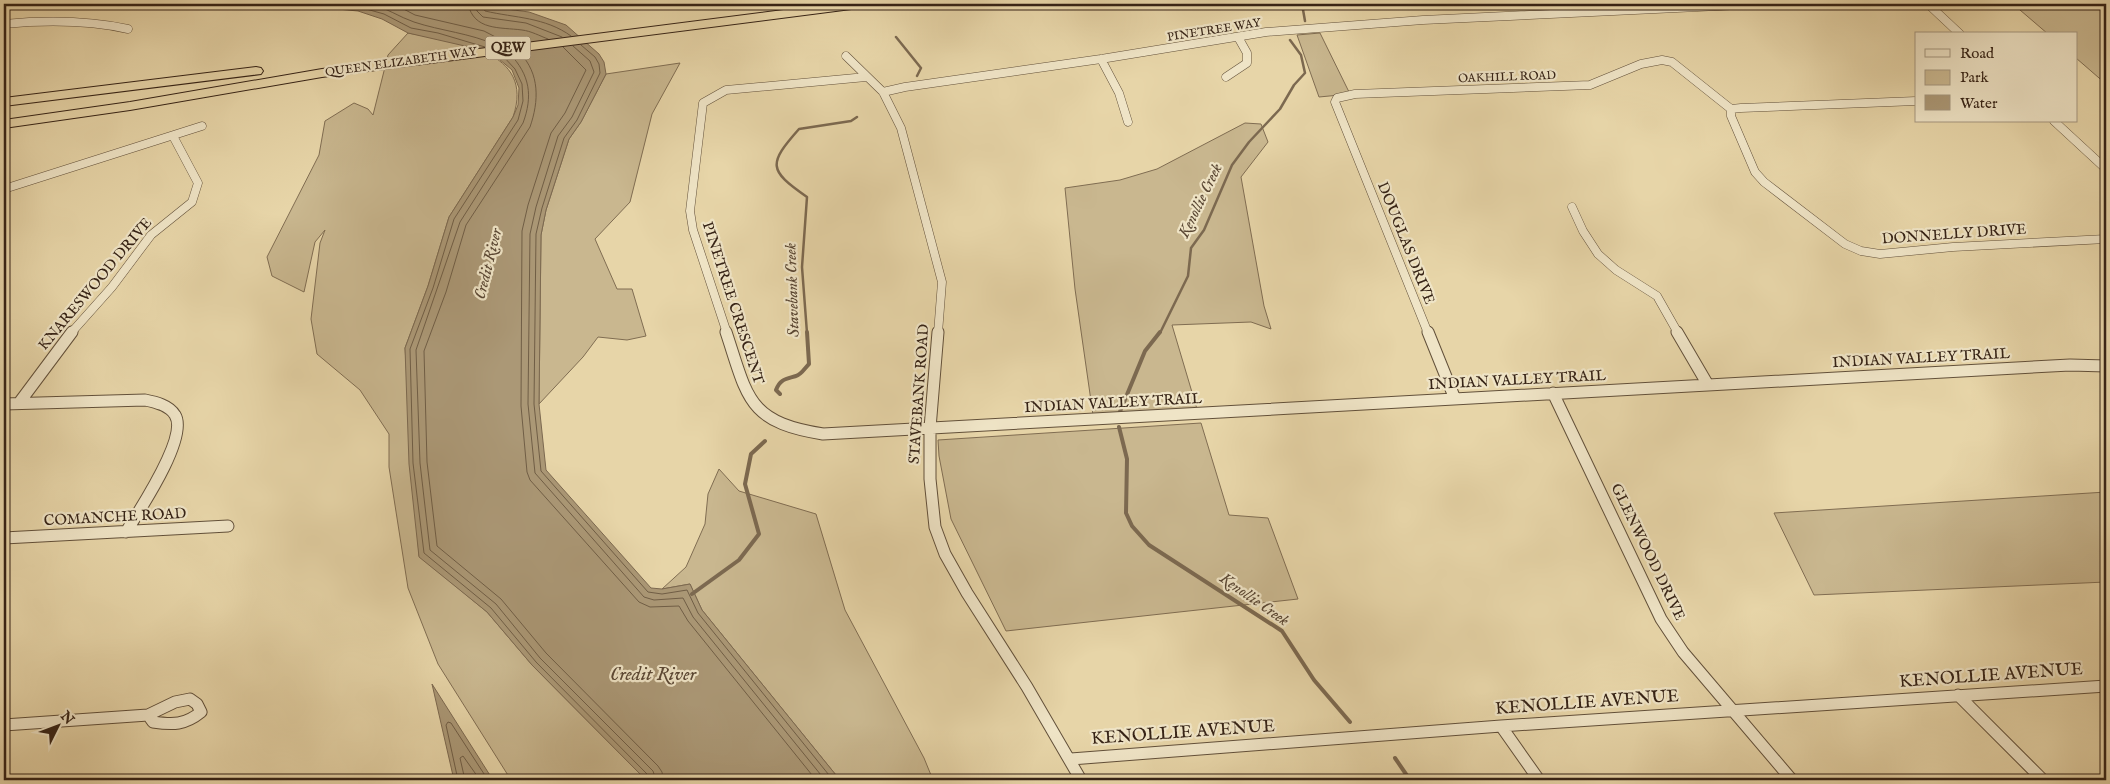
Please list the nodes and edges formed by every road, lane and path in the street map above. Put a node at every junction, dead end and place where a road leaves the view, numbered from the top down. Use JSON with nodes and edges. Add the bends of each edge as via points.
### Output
{"nodes":[{"id":1,"x":793,"y":4,"type":"edge"},
{"id":2,"x":859,"y":4,"type":"edge"},
{"id":3,"x":1761,"y":4,"type":"edge"},
{"id":4,"x":1928,"y":4,"type":"edge"},
{"id":5,"x":1672,"y":6,"type":"edge"},
{"id":6,"x":670,"y":23,"type":"junction"},
{"id":7,"x":4,"y":24,"type":"edge"},
{"id":8,"x":128,"y":29,"type":"dead end"},
{"id":9,"x":1958,"y":32,"type":"edge"},
{"id":10,"x":1238,"y":37,"type":"junction"},
{"id":11,"x":846,"y":56,"type":"dead end"},
{"id":12,"x":1101,"y":59,"type":"junction"},
{"id":13,"x":346,"y":65,"type":"junction"},
{"id":14,"x":866,"y":77,"type":"junction"},
{"id":15,"x":1226,"y":77,"type":"dead end"},
{"id":16,"x":883,"y":92,"type":"junction"},
{"id":17,"x":1337,"y":98,"type":"joint"},
{"id":18,"x":1915,"y":101,"type":"edge"},
{"id":19,"x":4,"y":102,"type":"edge"},
{"id":20,"x":1731,"y":109,"type":"junction"},
{"id":21,"x":1128,"y":122,"type":"dead end"},
{"id":22,"x":2055,"y":122,"type":"edge"},
{"id":23,"x":4,"y":124,"type":"edge"},
{"id":24,"x":202,"y":126,"type":"dead end"},
{"id":25,"x":174,"y":136,"type":"junction"},
{"id":26,"x":2106,"y":169,"type":"edge"},
{"id":27,"x":4,"y":189,"type":"edge"},
{"id":28,"x":1572,"y":207,"type":"dead end"},
{"id":29,"x":2106,"y":238,"type":"edge"},
{"id":30,"x":2106,"y":366,"type":"edge"},
{"id":31,"x":1708,"y":385,"type":"junction"},
{"id":32,"x":1553,"y":393,"type":"junction"},
{"id":33,"x":1455,"y":399,"type":"junction"},
{"id":34,"x":19,"y":402,"type":"junction"},
{"id":35,"x":4,"y":404,"type":"edge"},
{"id":36,"x":930,"y":428,"type":"junction"},
{"id":37,"x":228,"y":526,"type":"dead end"},
{"id":38,"x":126,"y":532,"type":"junction"},
{"id":39,"x":4,"y":538,"type":"edge"},
{"id":40,"x":2106,"y":686,"type":"edge"},
{"id":41,"x":1958,"y":695,"type":"junction"},
{"id":42,"x":1733,"y":711,"type":"junction"},
{"id":43,"x":148,"y":716,"type":"dead end"},
{"id":44,"x":4,"y":725,"type":"edge"},
{"id":45,"x":1501,"y":726,"type":"junction"},
{"id":46,"x":1070,"y":759,"type":"junction"},
{"id":47,"x":1081,"y":780,"type":"edge"},
{"id":48,"x":1539,"y":780,"type":"edge"},
{"id":49,"x":1792,"y":780,"type":"edge"},
{"id":50,"x":2044,"y":780,"type":"edge"}],
"edges":[{"from":1,"to":6,"type":"highway","name":"QUEEN ELIZABETH WAY","number":"QEW"},
{"from":2,"to":6,"type":"highway","name":"QUEEN ELIZABETH WAY","number":"QEW"},
{"from":3,"to":5,"type":"street","name":"PINETREE WAY"},
{"from":4,"to":9,"type":"street"},
{"from":5,"to":10,"type":"street","name":"PINETREE WAY","via":[[1365,23]]},
{"from":6,"to":13,"type":"highway","name":"QUEEN ELIZABETH WAY","number":"QEW"},
{"from":7,"to":8,"type":"street","via":[[78,20]]},
{"from":10,"to":12,"type":"street","name":"PINETREE WAY"},
{"from":10,"to":15,"type":"street","via":[[1247,54],[1247,63]]},
{"from":11,"to":14,"type":"street","name":"STAVEBANK ROAD"},
{"from":12,"to":16,"type":"street","name":"PINETREE WAY"},
{"from":12,"to":21,"type":"street","via":[[1119,93]]},
{"from":13,"to":19,"type":"highway","name":"QUEEN ELIZABETH WAY","number":"QEW"},
{"from":13,"to":23,"type":"highway","name":"QUEEN ELIZABETH WAY","number":"QEW","via":[[130,106]]},
{"from":14,"to":16,"type":"street","name":"STAVEBANK ROAD"},
{"from":14,"to":36,"type":"street","name":"PINETREE CRESCENT","via":[[726,90],[704,103],[690,211],[693,230],[744,386],[764,416],[780,426],[822,434]]},
{"from":16,"to":36,"type":"street","name":"STAVEBANK ROAD","via":[[901,128],[942,282]]},
{"from":17,"to":20,"type":"street","name":"OAKHILL ROAD","via":[[1356,94],[1590,85],[1649,60],[1661,59],[1672,62]]},
{"from":17,"to":33,"type":"street","name":"DOUGLAS DRIVE","via":[[1335,102]]},
{"from":18,"to":20,"type":"street"},
{"from":20,"to":29,"type":"street","name":"DONNELLY DRIVE","via":[[1731,116],[1756,172],[1764,182],[1845,244],[1861,251],[1880,254],[1953,246]]},
{"from":22,"to":26,"type":"street"},
{"from":24,"to":25,"type":"street"},
{"from":25,"to":27,"type":"street"},
{"from":25,"to":34,"type":"street","name":"KNARESWOOD DRIVE","via":[[198,183],[192,202],[151,234]]},
{"from":28,"to":31,"type":"street","via":[[1600,256],[1657,296]]},
{"from":30,"to":31,"type":"street","name":"INDIAN VALLEY TRAIL","via":[[2070,365]]},
{"from":31,"to":32,"type":"street","name":"INDIAN VALLEY TRAIL"},
{"from":32,"to":33,"type":"street","name":"INDIAN VALLEY TRAIL"},
{"from":32,"to":42,"type":"street","name":"GLENWOOD DRIVE","via":[[1661,619],[1683,652]]},
{"from":33,"to":36,"type":"street","name":"INDIAN VALLEY TRAIL"},
{"from":34,"to":35,"type":"street"},
{"from":34,"to":38,"type":"street","via":[[145,400],[170,410],[178,421],[178,435],[172,452]]},
{"from":36,"to":46,"type":"street","name":"STAVEBANK ROAD","via":[[930,480],[935,527],[945,554]]},
{"from":37,"to":38,"type":"street","name":"COMANCHE ROAD"},
{"from":38,"to":39,"type":"street","name":"COMANCHE ROAD"},
{"from":40,"to":41,"type":"street","name":"KENOLLIE AVENUE"},
{"from":41,"to":42,"type":"street","name":"KENOLLIE AVENUE"},
{"from":41,"to":50,"type":"street"},
{"from":42,"to":45,"type":"street","name":"KENOLLIE AVENUE"},
{"from":42,"to":49,"type":"street","name":"GLENWOOD DRIVE"},
{"from":43,"to":44,"type":"street"},
{"from":45,"to":46,"type":"street","name":"KENOLLIE AVENUE"},
{"from":45,"to":48,"type":"street"},
{"from":46,"to":47,"type":"street","name":"STAVEBANK ROAD"}]}
